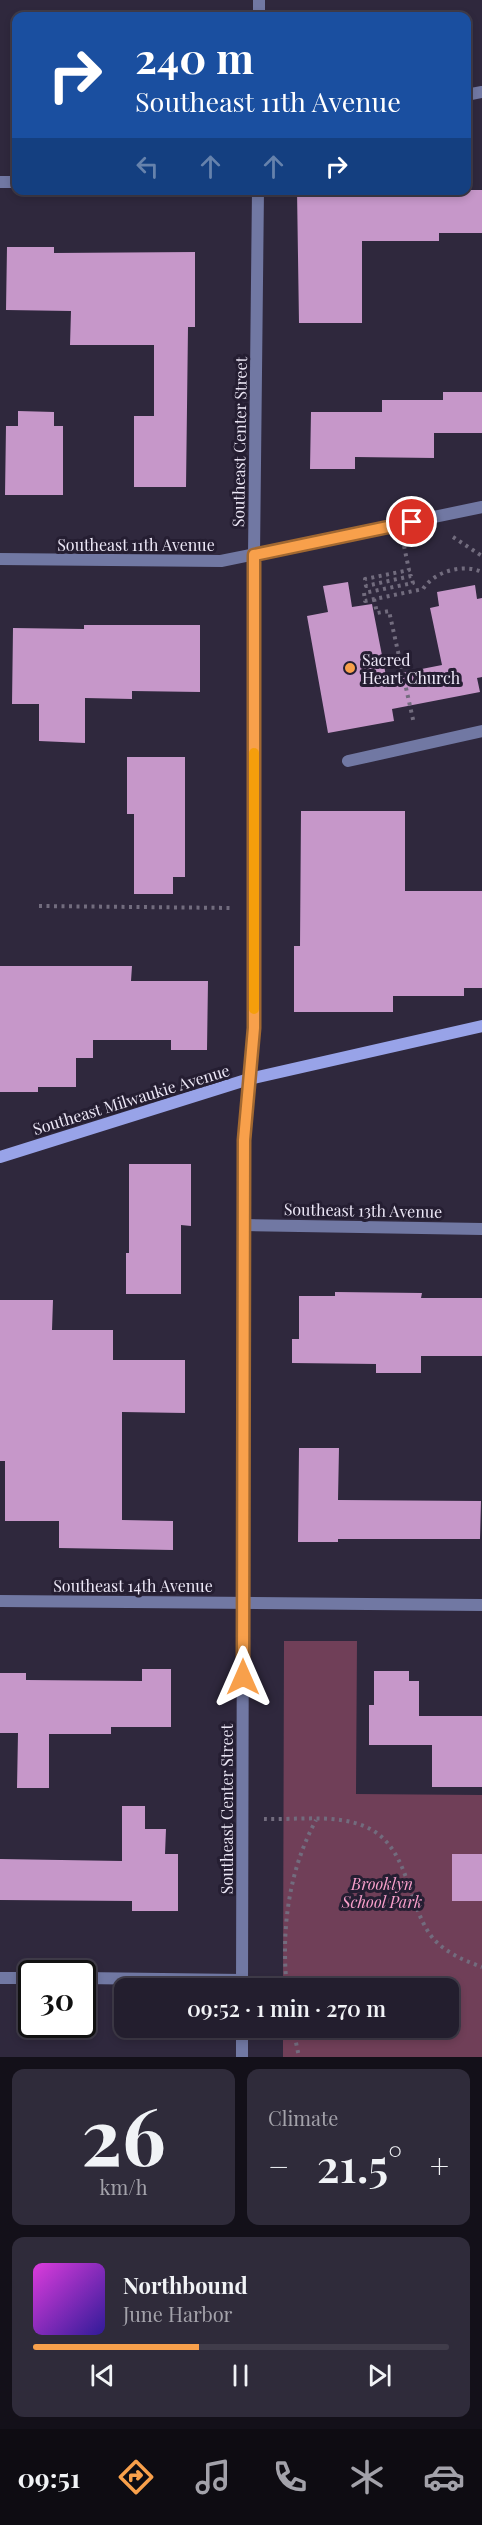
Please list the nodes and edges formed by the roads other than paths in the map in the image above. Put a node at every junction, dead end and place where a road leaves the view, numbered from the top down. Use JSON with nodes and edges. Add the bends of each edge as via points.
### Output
{"nodes":[{"id":1,"x":258,"y":195,"type":"edge"},
{"id":2,"x":482,"y":507,"type":"edge"},
{"id":3,"x":254,"y":555,"type":"junction"},
{"id":4,"x":0,"y":559,"type":"edge"},
{"id":5,"x":482,"y":731,"type":"edge"},
{"id":6,"x":348,"y":761,"type":"dead end"},
{"id":7,"x":482,"y":1026,"type":"edge"},
{"id":8,"x":249,"y":1079,"type":"junction"},
{"id":9,"x":0,"y":1157,"type":"edge"},
{"id":10,"x":244,"y":1225,"type":"junction"},
{"id":11,"x":482,"y":1228,"type":"edge"},
{"id":12,"x":0,"y":1601,"type":"edge"},
{"id":13,"x":243,"y":1603,"type":"junction"},
{"id":14,"x":482,"y":1605,"type":"edge"},
{"id":15,"x":0,"y":1978,"type":"edge"},
{"id":16,"x":18,"y":1978,"type":"edge"},
{"id":17,"x":242,"y":1978,"type":"edge"},
{"id":18,"x":96,"y":1979,"type":"edge"},
{"id":19,"x":114,"y":1979,"type":"edge"},
{"id":20,"x":242,"y":2038,"type":"edge"},
{"id":21,"x":242,"y":2057,"type":"edge"}],
"edges":[{"from":1,"to":3,"type":"street","name":"Southeast Center Street"},
{"from":2,"to":3,"type":"street","name":"Southeast 11th Avenue"},
{"from":3,"to":4,"type":"street","name":"Southeast 11th Avenue","via":[[221,561]]},
{"from":3,"to":8,"type":"street","name":"Southeast Center Street","via":[[254,1028]]},
{"from":5,"to":6,"type":"street"},
{"from":7,"to":8,"type":"main road","name":"Southeast Milwaukie Avenue"},
{"from":8,"to":9,"type":"main road","name":"Southeast Milwaukie Avenue"},
{"from":8,"to":10,"type":"street","name":"Southeast Center Street"},
{"from":10,"to":11,"type":"street","name":"Southeast 13th Avenue"},
{"from":10,"to":13,"type":"street","name":"Southeast Center Street"},
{"from":12,"to":13,"type":"street","name":"Southeast 14th Avenue"},
{"from":13,"to":14,"type":"street","name":"Southeast 14th Avenue"},
{"from":13,"to":17,"type":"street","name":"Southeast Center Street"},
{"from":15,"to":16,"type":"street"},
{"from":18,"to":19,"type":"street"},
{"from":20,"to":21,"type":"street"}]}
